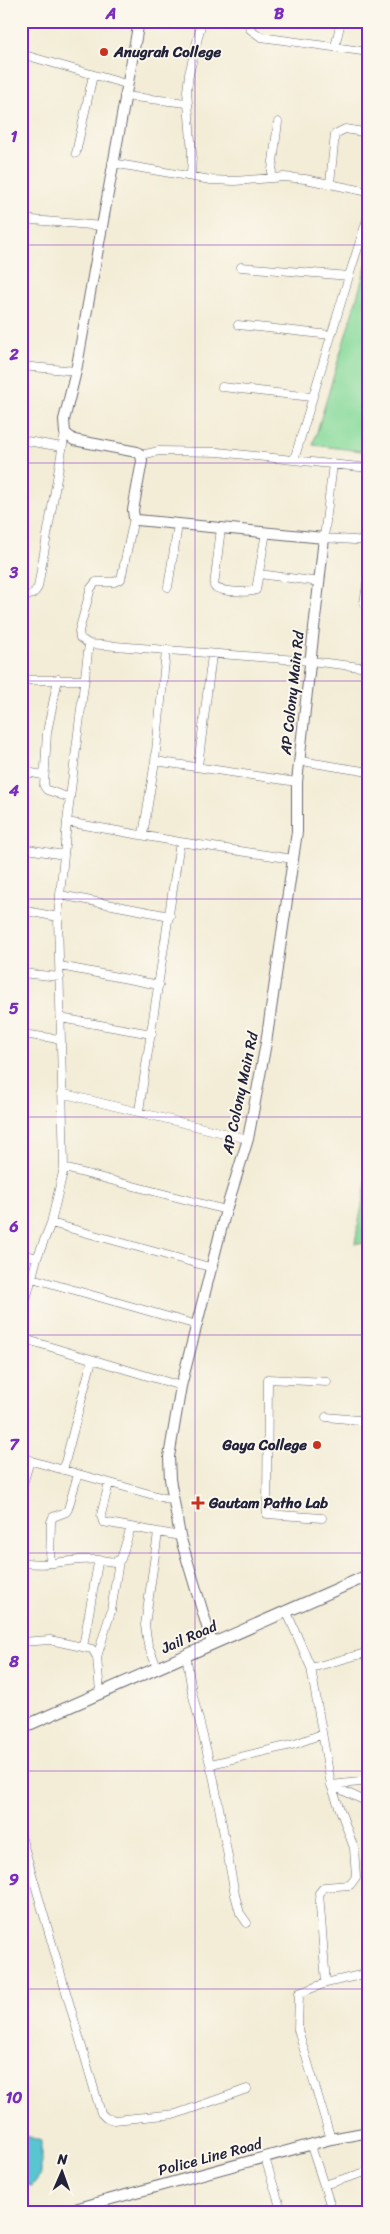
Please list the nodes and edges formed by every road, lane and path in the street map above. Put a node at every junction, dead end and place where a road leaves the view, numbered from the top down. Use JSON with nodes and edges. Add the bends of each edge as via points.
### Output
{"nodes":[{"id":1,"x":139,"y":21,"type":"edge"},
{"id":2,"x":202,"y":21,"type":"edge"},
{"id":3,"x":250,"y":21,"type":"edge"},
{"id":4,"x":342,"y":21,"type":"edge"},
{"id":5,"x":335,"y":48,"type":"junction"},
{"id":6,"x":369,"y":52,"type":"edge"},
{"id":7,"x":21,"y":54,"type":"edge"},
{"id":8,"x":93,"y":75,"type":"junction"},
{"id":9,"x":126,"y":84,"type":"junction"},
{"id":10,"x":124,"y":96,"type":"junction"},
{"id":11,"x":187,"y":103,"type":"junction"},
{"id":12,"x":278,"y":122,"type":"dead end"},
{"id":13,"x":369,"y":133,"type":"edge"},
{"id":14,"x":76,"y":153,"type":"dead end"},
{"id":15,"x":112,"y":163,"type":"junction"},
{"id":16,"x":191,"y":176,"type":"junction"},
{"id":17,"x":272,"y":178,"type":"junction"},
{"id":18,"x":330,"y":183,"type":"junction"},
{"id":19,"x":369,"y":192,"type":"edge"},
{"id":20,"x":369,"y":213,"type":"edge"},
{"id":21,"x":21,"y":218,"type":"edge"},
{"id":22,"x":102,"y":226,"type":"junction"},
{"id":23,"x":241,"y":267,"type":"dead end"},
{"id":24,"x":349,"y":276,"type":"junction"},
{"id":25,"x":238,"y":325,"type":"dead end"},
{"id":26,"x":331,"y":335,"type":"junction"},
{"id":27,"x":21,"y":366,"type":"edge"},
{"id":28,"x":76,"y":370,"type":"junction"},
{"id":29,"x":222,"y":387,"type":"dead end"},
{"id":30,"x":312,"y":397,"type":"junction"},
{"id":31,"x":65,"y":433,"type":"junction"},
{"id":32,"x":21,"y":440,"type":"edge"},
{"id":33,"x":62,"y":447,"type":"junction"},
{"id":34,"x":141,"y":455,"type":"junction"},
{"id":35,"x":294,"y":460,"type":"junction"},
{"id":36,"x":333,"y":464,"type":"junction"},
{"id":37,"x":369,"y":468,"type":"edge"},
{"id":38,"x":134,"y":518,"type":"junction"},
{"id":39,"x":178,"y":525,"type":"junction"},
{"id":40,"x":221,"y":528,"type":"junction"},
{"id":41,"x":266,"y":532,"type":"junction"},
{"id":42,"x":324,"y":538,"type":"junction"},
{"id":43,"x":369,"y":540,"type":"edge"},
{"id":44,"x":369,"y":572,"type":"edge"},
{"id":45,"x":259,"y":574,"type":"junction"},
{"id":46,"x":320,"y":582,"type":"junction"},
{"id":47,"x":168,"y":587,"type":"dead end"},
{"id":48,"x":24,"y":596,"type":"edge"},
{"id":49,"x":364,"y":603,"type":"dead end"},
{"id":50,"x":21,"y":610,"type":"edge"},
{"id":51,"x":89,"y":644,"type":"junction"},
{"id":52,"x":166,"y":651,"type":"junction"},
{"id":53,"x":212,"y":655,"type":"junction"},
{"id":54,"x":310,"y":661,"type":"junction"},
{"id":55,"x":369,"y":668,"type":"edge"},
{"id":56,"x":58,"y":679,"type":"junction"},
{"id":57,"x":21,"y":680,"type":"edge"},
{"id":58,"x":85,"y":680,"type":"junction"},
{"id":59,"x":155,"y":761,"type":"junction"},
{"id":60,"x":301,"y":762,"type":"junction"},
{"id":61,"x":198,"y":766,"type":"junction"},
{"id":62,"x":21,"y":771,"type":"edge"},
{"id":63,"x":369,"y":772,"type":"edge"},
{"id":64,"x":43,"y":776,"type":"junction"},
{"id":65,"x":297,"y":782,"type":"junction"},
{"id":66,"x":70,"y":798,"type":"junction"},
{"id":67,"x":67,"y":822,"type":"junction"},
{"id":68,"x":143,"y":835,"type":"junction"},
{"id":69,"x":180,"y":842,"type":"junction"},
{"id":70,"x":21,"y":848,"type":"edge"},
{"id":71,"x":64,"y":855,"type":"junction"},
{"id":72,"x":293,"y":859,"type":"junction"},
{"id":73,"x":60,"y":895,"type":"junction"},
{"id":74,"x":21,"y":910,"type":"edge"},
{"id":75,"x":58,"y":916,"type":"junction"},
{"id":76,"x":170,"y":916,"type":"junction"},
{"id":77,"x":60,"y":966,"type":"junction"},
{"id":78,"x":21,"y":973,"type":"edge"},
{"id":79,"x":60,"y":977,"type":"junction"},
{"id":80,"x":159,"y":985,"type":"junction"},
{"id":81,"x":60,"y":1018,"type":"junction"},
{"id":82,"x":21,"y":1034,"type":"edge"},
{"id":83,"x":152,"y":1034,"type":"junction"},
{"id":84,"x":60,"y":1039,"type":"junction"},
{"id":85,"x":62,"y":1093,"type":"junction"},
{"id":86,"x":139,"y":1111,"type":"junction"},
{"id":87,"x":248,"y":1139,"type":"junction"},
{"id":88,"x":64,"y":1168,"type":"junction"},
{"id":89,"x":226,"y":1210,"type":"junction"},
{"id":90,"x":51,"y":1223,"type":"junction"},
{"id":91,"x":21,"y":1253,"type":"edge"},
{"id":92,"x":37,"y":1258,"type":"junction"},
{"id":93,"x":212,"y":1268,"type":"junction"},
{"id":94,"x":32,"y":1278,"type":"junction"},
{"id":95,"x":21,"y":1319,"type":"edge"},
{"id":96,"x":197,"y":1325,"type":"junction"},
{"id":97,"x":21,"y":1338,"type":"edge"},
{"id":98,"x":92,"y":1360,"type":"junction"},
{"id":99,"x":327,"y":1382,"type":"dead end"},
{"id":100,"x":181,"y":1386,"type":"junction"},
{"id":101,"x":326,"y":1417,"type":"dead end"},
{"id":102,"x":369,"y":1421,"type":"edge"},
{"id":103,"x":25,"y":1459,"type":"edge"},
{"id":104,"x":63,"y":1470,"type":"junction"},
{"id":105,"x":78,"y":1474,"type":"junction"},
{"id":106,"x":109,"y":1483,"type":"junction"},
{"id":107,"x":21,"y":1491,"type":"edge"},
{"id":108,"x":173,"y":1498,"type":"junction"},
{"id":109,"x":322,"y":1518,"type":"dead end"},
{"id":110,"x":131,"y":1527,"type":"junction"},
{"id":111,"x":158,"y":1533,"type":"junction"},
{"id":112,"x":180,"y":1536,"type":"junction"},
{"id":113,"x":101,"y":1560,"type":"junction"},
{"id":114,"x":118,"y":1561,"type":"junction"},
{"id":115,"x":21,"y":1562,"type":"edge"},
{"id":116,"x":50,"y":1563,"type":"junction"},
{"id":117,"x":369,"y":1575,"type":"edge"},
{"id":118,"x":286,"y":1610,"type":"junction"},
{"id":119,"x":21,"y":1642,"type":"edge"},
{"id":120,"x":212,"y":1643,"type":"junction"},
{"id":121,"x":83,"y":1647,"type":"junction"},
{"id":122,"x":369,"y":1652,"type":"edge"},
{"id":123,"x":186,"y":1654,"type":"junction"},
{"id":124,"x":98,"y":1657,"type":"junction"},
{"id":125,"x":157,"y":1667,"type":"junction"},
{"id":126,"x":311,"y":1668,"type":"junction"},
{"id":127,"x":100,"y":1693,"type":"junction"},
{"id":128,"x":21,"y":1728,"type":"edge"},
{"id":129,"x":322,"y":1734,"type":"junction"},
{"id":130,"x":210,"y":1764,"type":"junction"},
{"id":131,"x":369,"y":1781,"type":"edge"},
{"id":132,"x":331,"y":1785,"type":"junction"},
{"id":133,"x":369,"y":1804,"type":"edge"},
{"id":134,"x":21,"y":1836,"type":"edge"},
{"id":135,"x":247,"y":1923,"type":"dead end"},
{"id":136,"x":369,"y":1973,"type":"edge"},
{"id":137,"x":326,"y":1982,"type":"junction"},
{"id":138,"x":247,"y":2089,"type":"dead end"},
{"id":139,"x":368,"y":2133,"type":"edge"},
{"id":140,"x":331,"y":2139,"type":"junction"},
{"id":141,"x":311,"y":2146,"type":"junction"},
{"id":142,"x":265,"y":2158,"type":"junction"},
{"id":143,"x":369,"y":2171,"type":"edge"},
{"id":144,"x":324,"y":2185,"type":"junction"},
{"id":145,"x":60,"y":2213,"type":"edge"},
{"id":146,"x":282,"y":2213,"type":"edge"},
{"id":147,"x":333,"y":2213,"type":"edge"}],
"edges":[{"from":1,"to":9,"type":"street"},
{"from":2,"to":11,"type":"street","via":[[189,74]]},
{"from":3,"to":5,"type":"street","via":[[250,29],[261,37]]},
{"from":4,"to":5,"type":"street"},
{"from":5,"to":6,"type":"street"},
{"from":7,"to":8,"type":"street"},
{"from":8,"to":9,"type":"street"},
{"from":8,"to":14,"type":"street"},
{"from":9,"to":10,"type":"street"},
{"from":10,"to":11,"type":"street"},
{"from":10,"to":15,"type":"street"},
{"from":11,"to":16,"type":"street"},
{"from":12,"to":17,"type":"street"},
{"from":13,"to":18,"type":"street","via":[[345,129],[335,134]]},
{"from":15,"to":16,"type":"street"},
{"from":15,"to":22,"type":"street"},
{"from":16,"to":17,"type":"street","via":[[234,181]]},
{"from":17,"to":18,"type":"street"},
{"from":18,"to":19,"type":"street"},
{"from":20,"to":24,"type":"street"},
{"from":21,"to":22,"type":"street"},
{"from":22,"to":28,"type":"street"},
{"from":23,"to":24,"type":"street"},
{"from":24,"to":26,"type":"street"},
{"from":25,"to":26,"type":"street"},
{"from":26,"to":30,"type":"street"},
{"from":27,"to":28,"type":"street"},
{"from":28,"to":31,"type":"street","via":[[64,420]]},
{"from":29,"to":30,"type":"street"},
{"from":30,"to":35,"type":"street"},
{"from":31,"to":33,"type":"street"},
{"from":31,"to":34,"type":"street","via":[[74,440]]},
{"from":32,"to":33,"type":"street"},
{"from":33,"to":48,"type":"street","via":[[38,587],[35,593]]},
{"from":34,"to":35,"type":"street","via":[[184,450]]},
{"from":34,"to":38,"type":"street"},
{"from":35,"to":36,"type":"street"},
{"from":36,"to":37,"type":"street"},
{"from":36,"to":42,"type":"street"},
{"from":38,"to":39,"type":"street","via":[[143,522]]},
{"from":38,"to":51,"type":"street","via":[[121,579],[96,582],[91,588],[79,634]]},
{"from":39,"to":40,"type":"street"},
{"from":39,"to":47,"type":"street"},
{"from":40,"to":41,"type":"street"},
{"from":40,"to":45,"type":"street","via":[[214,588],[253,591]]},
{"from":41,"to":42,"type":"street"},
{"from":41,"to":45,"type":"street"},
{"from":42,"to":43,"type":"street"},
{"from":42,"to":46,"type":"street","name":"AP Colony Main Rd"},
{"from":44,"to":49,"type":"street"},
{"from":45,"to":46,"type":"street"},
{"from":46,"to":54,"type":"street","name":"AP Colony Main Rd"},
{"from":48,"to":50,"type":"street"},
{"from":51,"to":52,"type":"street"},
{"from":51,"to":58,"type":"street"},
{"from":52,"to":53,"type":"street"},
{"from":52,"to":59,"type":"street"},
{"from":53,"to":54,"type":"street"},
{"from":53,"to":61,"type":"street"},
{"from":54,"to":55,"type":"street"},
{"from":54,"to":60,"type":"street","name":"AP Colony Main Rd"},
{"from":56,"to":57,"type":"street"},
{"from":56,"to":58,"type":"street"},
{"from":56,"to":64,"type":"street"},
{"from":58,"to":66,"type":"street"},
{"from":59,"to":61,"type":"street"},
{"from":59,"to":68,"type":"street"},
{"from":60,"to":63,"type":"street"},
{"from":60,"to":65,"type":"street","name":"AP Colony Main Rd"},
{"from":61,"to":65,"type":"street"},
{"from":62,"to":64,"type":"street"},
{"from":64,"to":66,"type":"street","via":[[47,790]]},
{"from":65,"to":72,"type":"street","name":"AP Colony Main Rd","via":[[297,832]]},
{"from":66,"to":67,"type":"street"},
{"from":67,"to":68,"type":"street"},
{"from":67,"to":71,"type":"street"},
{"from":68,"to":69,"type":"street"},
{"from":69,"to":72,"type":"street"},
{"from":69,"to":76,"type":"street"},
{"from":70,"to":71,"type":"street"},
{"from":71,"to":73,"type":"street"},
{"from":72,"to":87,"type":"street","name":"AP Colony Main Rd","via":[[266,1043]]},
{"from":73,"to":75,"type":"street"},
{"from":73,"to":76,"type":"street"},
{"from":74,"to":75,"type":"street"},
{"from":75,"to":77,"type":"street"},
{"from":76,"to":80,"type":"street"},
{"from":77,"to":79,"type":"street"},
{"from":77,"to":80,"type":"street"},
{"from":78,"to":79,"type":"street"},
{"from":79,"to":81,"type":"street"},
{"from":80,"to":83,"type":"street"},
{"from":81,"to":83,"type":"street"},
{"from":81,"to":84,"type":"street"},
{"from":82,"to":84,"type":"street"},
{"from":83,"to":86,"type":"street"},
{"from":84,"to":85,"type":"street"},
{"from":85,"to":86,"type":"street"},
{"from":85,"to":88,"type":"street"},
{"from":86,"to":87,"type":"street"},
{"from":87,"to":89,"type":"street","name":"AP Colony Main Rd"},
{"from":88,"to":89,"type":"street"},
{"from":88,"to":90,"type":"street"},
{"from":89,"to":93,"type":"street","name":"AP Colony Main Rd"},
{"from":90,"to":92,"type":"street"},
{"from":90,"to":93,"type":"street"},
{"from":91,"to":92,"type":"street"},
{"from":92,"to":94,"type":"street"},
{"from":93,"to":96,"type":"street","name":"AP Colony Main Rd"},
{"from":94,"to":95,"type":"street"},
{"from":94,"to":96,"type":"street"},
{"from":96,"to":100,"type":"street","name":"AP Colony Main Rd"},
{"from":97,"to":98,"type":"street"},
{"from":98,"to":100,"type":"street"},
{"from":98,"to":104,"type":"street"},
{"from":99,"to":109,"type":"street","via":[[268,1379],[268,1514]]},
{"from":100,"to":108,"type":"street","name":"AP Colony Main Rd","via":[[169,1457]]},
{"from":101,"to":102,"type":"street"},
{"from":103,"to":104,"type":"street"},
{"from":103,"to":107,"type":"street"},
{"from":104,"to":105,"type":"street"},
{"from":105,"to":106,"type":"street"},
{"from":105,"to":116,"type":"street","via":[[68,1509],[53,1517],[51,1522]]},
{"from":106,"to":108,"type":"street"},
{"from":106,"to":110,"type":"street","via":[[101,1520]]},
{"from":108,"to":112,"type":"street","name":"AP Colony Main Rd"},
{"from":110,"to":111,"type":"street"},
{"from":110,"to":114,"type":"street"},
{"from":111,"to":112,"type":"street"},
{"from":111,"to":125,"type":"street","via":[[145,1625],[148,1645]]},
{"from":112,"to":120,"type":"street","name":"AP Colony Main Rd"},
{"from":113,"to":114,"type":"street"},
{"from":113,"to":116,"type":"street","via":[[72,1559]]},
{"from":113,"to":121,"type":"street"},
{"from":114,"to":124,"type":"street","via":[[111,1611]]},
{"from":115,"to":116,"type":"street"},
{"from":117,"to":118,"type":"main road","name":"Jail Road"},
{"from":118,"to":120,"type":"main road","name":"Jail Road"},
{"from":118,"to":126,"type":"street"},
{"from":119,"to":121,"type":"street","via":[[50,1640]]},
{"from":120,"to":123,"type":"main road","name":"Jail Road"},
{"from":121,"to":124,"type":"street","via":[[92,1649]]},
{"from":122,"to":126,"type":"street"},
{"from":123,"to":125,"type":"main road","name":"Jail Road"},
{"from":123,"to":130,"type":"street"},
{"from":124,"to":127,"type":"street"},
{"from":125,"to":127,"type":"main road","name":"Jail Road"},
{"from":126,"to":129,"type":"street"},
{"from":127,"to":128,"type":"main road","name":"Jail Road"},
{"from":129,"to":130,"type":"street","via":[[295,1744]]},
{"from":129,"to":132,"type":"street"},
{"from":130,"to":135,"type":"street","via":[[235,1895]]},
{"from":131,"to":132,"type":"street"},
{"from":132,"to":133,"type":"street"},
{"from":132,"to":137,"type":"street","via":[[354,1848],[356,1877],[350,1885],[324,1887],[319,1893]]},
{"from":134,"to":138,"type":"street","via":[[101,2113],[114,2120],[167,2116]]},
{"from":136,"to":137,"type":"street"},
{"from":137,"to":140,"type":"street","via":[[299,1993],[298,2030]]},
{"from":139,"to":140,"type":"street","name":"Police Line Road"},
{"from":140,"to":141,"type":"street","name":"Police Line Road"},
{"from":141,"to":142,"type":"street","name":"Police Line Road"},
{"from":141,"to":144,"type":"street"},
{"from":142,"to":145,"type":"street","name":"Police Line Road"},
{"from":142,"to":146,"type":"street"},
{"from":143,"to":144,"type":"street"},
{"from":144,"to":147,"type":"street"}]}
